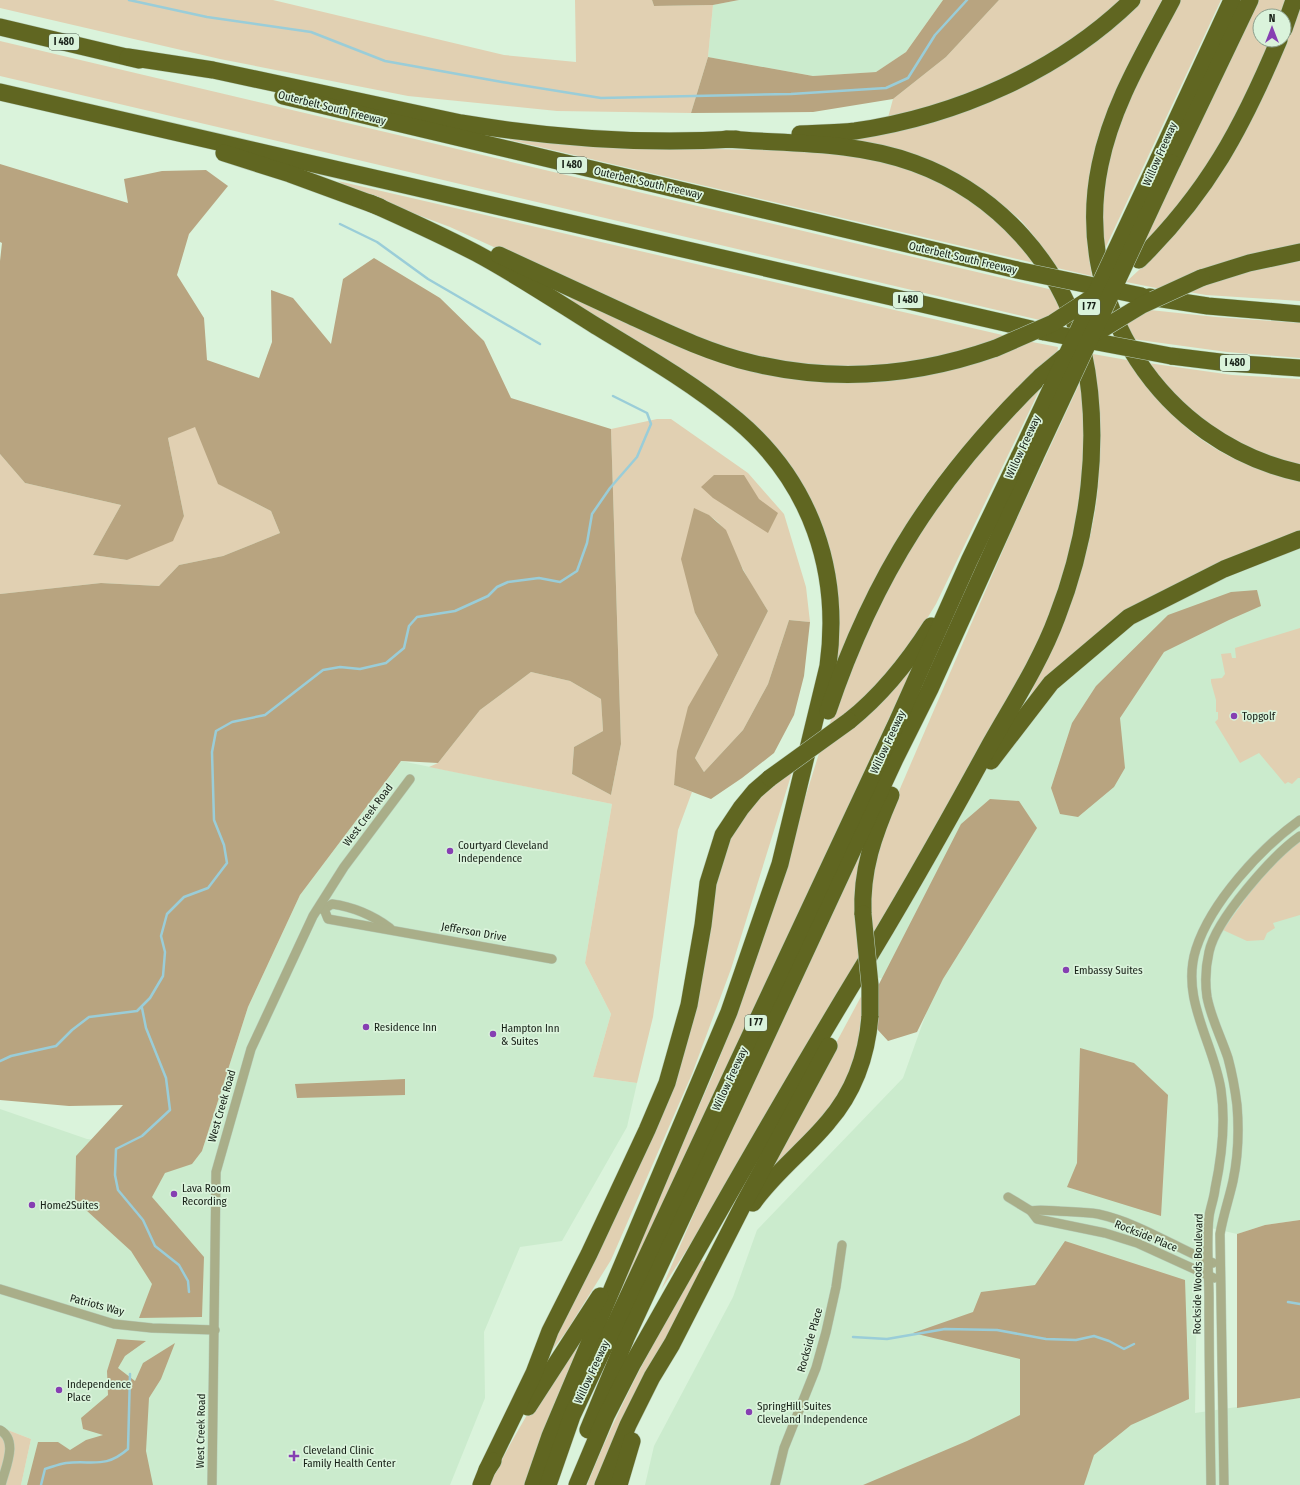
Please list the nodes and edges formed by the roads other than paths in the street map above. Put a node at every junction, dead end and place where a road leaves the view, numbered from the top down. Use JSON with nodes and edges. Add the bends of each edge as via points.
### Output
{"nodes":[{"id":1,"x":1132,"y":0,"type":"edge"},
{"id":2,"x":1172,"y":0,"type":"edge"},
{"id":3,"x":1232,"y":0,"type":"edge"},
{"id":4,"x":1250,"y":0,"type":"edge"},
{"id":5,"x":0,"y":27,"type":"edge"},
{"id":6,"x":1276,"y":48,"type":"edge"},
{"id":7,"x":128,"y":57,"type":"junction"},
{"id":8,"x":0,"y":92,"type":"edge"},
{"id":9,"x":103,"y":116,"type":"junction"},
{"id":10,"x":726,"y":139,"type":"junction"},
{"id":11,"x":1165,"y":162,"type":"junction"},
{"id":12,"x":370,"y":203,"type":"junction"},
{"id":13,"x":1300,"y":252,"type":"edge"},
{"id":14,"x":1300,"y":314,"type":"edge"},
{"id":15,"x":1300,"y":368,"type":"edge"},
{"id":16,"x":1027,"y":456,"type":"junction"},
{"id":17,"x":1300,"y":473,"type":"edge"},
{"id":18,"x":1300,"y":539,"type":"edge"},
{"id":19,"x":969,"y":562,"type":"junction"},
{"id":20,"x":930,"y":690,"type":"junction"},
{"id":21,"x":410,"y":779,"type":"dead end"},
{"id":22,"x":960,"y":802,"type":"junction"},
{"id":23,"x":790,"y":818,"type":"junction"},
{"id":24,"x":1300,"y":820,"type":"edge"},
{"id":25,"x":1300,"y":836,"type":"edge"},
{"id":26,"x":1225,"y":895,"type":"junction"},
{"id":27,"x":1236,"y":903,"type":"junction"},
{"id":28,"x":321,"y":909,"type":"junction"},
{"id":29,"x":392,"y":930,"type":"junction"},
{"id":30,"x":884,"y":933,"type":"junction"},
{"id":31,"x":552,"y":959,"type":"dead end"},
{"id":32,"x":1008,"y":1197,"type":"dead end"},
{"id":33,"x":1031,"y":1211,"type":"junction"},
{"id":34,"x":1085,"y":1212,"type":"junction"},
{"id":35,"x":642,"y":1216,"type":"junction"},
{"id":36,"x":1084,"y":1228,"type":"junction"},
{"id":37,"x":842,"y":1245,"type":"dead end"},
{"id":38,"x":723,"y":1248,"type":"junction"},
{"id":39,"x":1209,"y":1262,"type":"junction"},
{"id":40,"x":1221,"y":1267,"type":"junction"},
{"id":41,"x":1209,"y":1277,"type":"junction"},
{"id":42,"x":1221,"y":1280,"type":"junction"},
{"id":43,"x":0,"y":1289,"type":"edge"},
{"id":44,"x":215,"y":1330,"type":"junction"},
{"id":45,"x":672,"y":1344,"type":"junction"},
{"id":46,"x":0,"y":1430,"type":"edge"},
{"id":47,"x":484,"y":1478,"type":"edge"},
{"id":48,"x":1,"y":1485,"type":"edge"},
{"id":49,"x":212,"y":1485,"type":"edge"},
{"id":50,"x":533,"y":1485,"type":"edge"},
{"id":51,"x":548,"y":1485,"type":"edge"},
{"id":52,"x":568,"y":1485,"type":"edge"},
{"id":53,"x":578,"y":1485,"type":"edge"},
{"id":54,"x":603,"y":1485,"type":"edge"},
{"id":55,"x":619,"y":1485,"type":"edge"},
{"id":56,"x":775,"y":1485,"type":"edge"},
{"id":57,"x":1211,"y":1485,"type":"edge"},
{"id":58,"x":1224,"y":1485,"type":"edge"}],
"edges":[{"from":1,"to":10,"type":"highway","via":[[1082,40],[1031,72],[989,93],[941,111],[854,131]]},
{"from":2,"to":17,"type":"highway","via":[[1126,88],[1105,143],[1094,212],[1101,275],[1113,312],[1130,349],[1151,381],[1168,400],[1208,434],[1236,451],[1266,464]]},
{"from":3,"to":11,"type":"highway","name":"Willow Freeway","number":"I 77"},
{"from":4,"to":11,"type":"highway","name":"Willow Freeway","number":"I 77"},
{"from":5,"to":7,"type":"highway","name":"Outerbelt South Freeway","number":"I 480"},
{"from":6,"to":12,"type":"highway","bridge":true,"via":[[1251,105],[1221,160],[1188,208],[1139,260],[1076,309],[1026,336],[942,365],[882,374],[827,375],[751,363],[701,347],[469,242]]},
{"from":7,"to":10,"type":"highway","via":[[213,70],[500,129],[626,140]]},
{"from":7,"to":14,"type":"highway","name":"Outerbelt South Freeway","number":"I 480","bridge":true,"via":[[362,116],[1017,270],[1142,296],[1208,306]]},
{"from":8,"to":9,"type":"highway","number":"I 480"},
{"from":9,"to":12,"type":"highway","via":[[290,174]]},
{"from":9,"to":15,"type":"highway","number":"I 480","bridge":true,"via":[[1044,332],[1171,356]]},
{"from":10,"to":22,"type":"highway","via":[[820,144],[866,150],[914,163],[953,180],[987,203],[1025,239],[1056,282],[1075,326],[1086,373],[1091,429],[1088,487],[1079,543],[1056,621]]},
{"from":11,"to":16,"type":"highway","name":"Willow Freeway","number":"I 77","bridge":true},
{"from":12,"to":23,"type":"highway","via":[[476,253],[672,374],[737,420],[758,440],[794,484],[814,526],[827,570],[832,609],[832,640],[823,690]]},
{"from":13,"to":23,"type":"highway","bridge":true,"via":[[1249,263],[1201,278],[1160,296],[1108,324],[1041,376],[967,454],[924,512],[872,599],[850,651]]},
{"from":16,"to":19,"type":"highway","name":"Willow Freeway","number":"I 77"},
{"from":16,"to":20,"type":"highway","name":"Willow Freeway","number":"I 77"},
{"from":18,"to":22,"type":"highway","via":[[1224,568],[1129,617],[1051,683]]},
{"from":19,"to":47,"type":"highway","bridge":true,"via":[[934,621],[876,698],[755,791],[723,835],[708,883],[689,1005],[667,1083]]},
{"from":19,"to":51,"type":"highway","name":"Willow Freeway","number":"I 77","via":[[898,722],[572,1416]]},
{"from":20,"to":38,"type":"highway","bridge":true,"via":[[907,756],[871,844],[863,886],[870,1016],[868,1036],[858,1072],[838,1110],[759,1194]]},
{"from":20,"to":52,"type":"highway","name":"Willow Freeway","number":"I 77","via":[[895,759],[626,1338]]},
{"from":21,"to":28,"type":"street","name":"West Creek Road","via":[[344,867]]},
{"from":22,"to":30,"type":"highway"},
{"from":23,"to":35,"type":"highway","via":[[780,864],[729,1012]]},
{"from":24,"to":26,"type":"street","name":"Rockside Woods Boulevard","via":[[1282,833]]},
{"from":25,"to":27,"type":"street","name":"Rockside Woods Boulevard","via":[[1285,847]]},
{"from":26,"to":27,"type":"street"},
{"from":26,"to":39,"type":"street","name":"Rockside Woods Boulevard","via":[[1210,915],[1196,949],[1192,988],[1200,1025],[1214,1060],[1221,1089],[1224,1129],[1221,1162],[1209,1217]]},
{"from":27,"to":40,"type":"street","name":"Rockside Woods Boulevard","via":[[1209,951],[1206,981],[1207,997],[1228,1058],[1237,1106],[1235,1167],[1220,1234]]},
{"from":28,"to":29,"type":"street","name":"Jefferson Drive","via":[[328,919]]},
{"from":28,"to":29,"type":"street","name":"Jefferson Drive","via":[[332,904],[359,910],[368,913]]},
{"from":28,"to":44,"type":"street","name":"West Creek Road","via":[[313,916],[251,1049],[216,1173]]},
{"from":29,"to":31,"type":"street","name":"Jefferson Drive"},
{"from":30,"to":38,"type":"highway","via":[[871,965]]},
{"from":30,"to":53,"type":"highway","via":[[633,1363],[606,1416]]},
{"from":32,"to":33,"type":"street","name":"Rockside Place"},
{"from":33,"to":34,"type":"street","via":[[1042,1209]]},
{"from":33,"to":36,"type":"street","name":"Rockside Place","via":[[1037,1219]]},
{"from":34,"to":36,"type":"street"},
{"from":34,"to":39,"type":"street","via":[[1134,1226]]},
{"from":35,"to":47,"type":"highway","via":[[601,1294]]},
{"from":35,"to":50,"type":"highway","via":[[550,1436]]},
{"from":36,"to":41,"type":"street","name":"Rockside Place","via":[[1137,1242]]},
{"from":37,"to":56,"type":"street","name":"Rockside Place","via":[[836,1288],[816,1368],[784,1448]]},
{"from":38,"to":45,"type":"highway"},
{"from":39,"to":40,"type":"street"},
{"from":39,"to":41,"type":"street","name":"Rockside Woods Boulevard"},
{"from":40,"to":42,"type":"street","name":"Rockside Woods Boulevard"},
{"from":41,"to":42,"type":"street","name":"Rockside Place"},
{"from":41,"to":57,"type":"street","name":"Rockside Woods Boulevard"},
{"from":42,"to":58,"type":"street","name":"Rockside Woods Boulevard"},
{"from":43,"to":44,"type":"street","name":"Patriots Way","via":[[114,1324]]},
{"from":44,"to":49,"type":"street","name":"West Creek Road"},
{"from":45,"to":54,"type":"highway","via":[[641,1400]]},
{"from":45,"to":55,"type":"highway","via":[[633,1437]]},
{"from":46,"to":48,"type":"street","via":[[7,1435],[11,1446]]}]}
